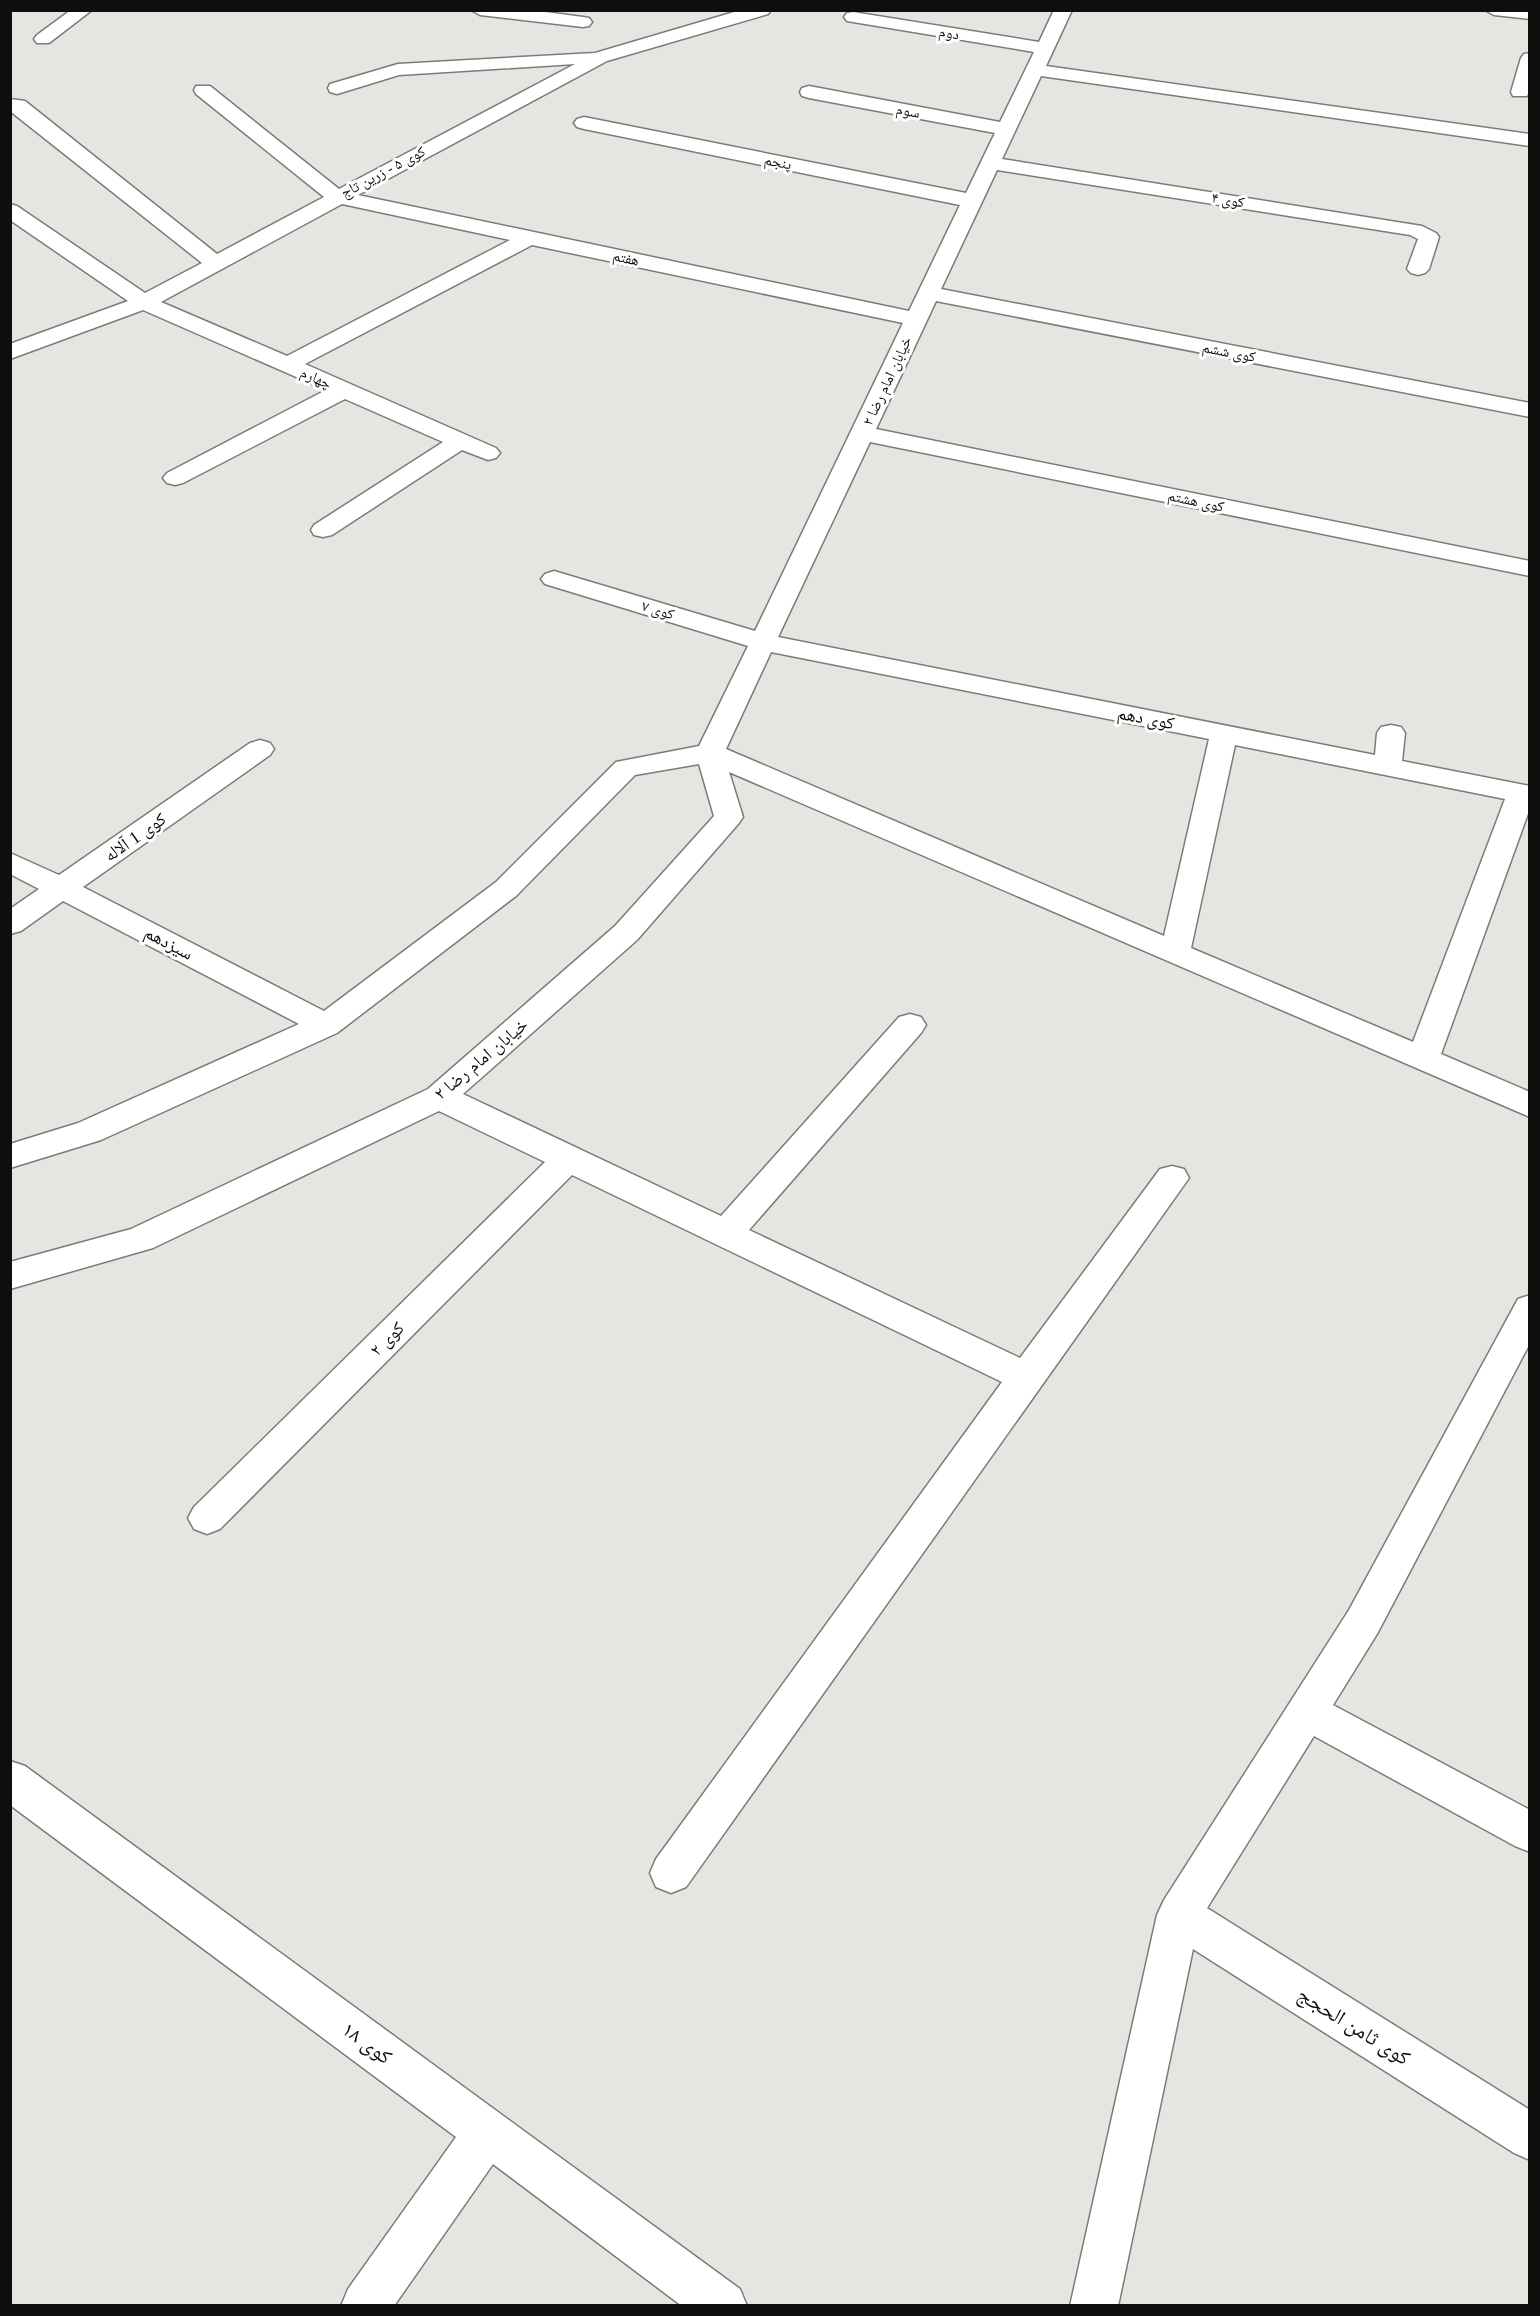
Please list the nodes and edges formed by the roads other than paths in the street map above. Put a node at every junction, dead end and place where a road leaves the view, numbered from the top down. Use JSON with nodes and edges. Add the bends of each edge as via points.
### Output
{"nodes":[{"id":1,"x":83,"y":10,"type":"edge"},
{"id":2,"x":480,"y":10,"type":"edge"},
{"id":3,"x":762,"y":10,"type":"edge"},
{"id":4,"x":1063,"y":10,"type":"edge"},
{"id":5,"x":1494,"y":10,"type":"edge"},
{"id":6,"x":1530,"y":14,"type":"edge"},
{"id":7,"x":853,"y":17,"type":"dead end"},
{"id":8,"x":584,"y":22,"type":"dead end"},
{"id":9,"x":43,"y":39,"type":"dead end"},
{"id":10,"x":1046,"y":48,"type":"junction"},
{"id":11,"x":601,"y":57,"type":"junction"},
{"id":12,"x":1530,"y":58,"type":"edge"},
{"id":13,"x":1035,"y":70,"type":"junction"},
{"id":14,"x":336,"y":88,"type":"dead end"},
{"id":15,"x":203,"y":90,"type":"dead end"},
{"id":16,"x":809,"y":92,"type":"dead end"},
{"id":17,"x":1520,"y":92,"type":"dead end"},
{"id":18,"x":10,"y":105,"type":"edge"},
{"id":19,"x":584,"y":123,"type":"dead end"},
{"id":20,"x":1007,"y":129,"type":"junction"},
{"id":21,"x":1530,"y":140,"type":"edge"},
{"id":22,"x":991,"y":163,"type":"junction"},
{"id":23,"x":336,"y":197,"type":"junction"},
{"id":24,"x":973,"y":201,"type":"junction"},
{"id":25,"x":10,"y":210,"type":"edge"},
{"id":26,"x":529,"y":238,"type":"junction"},
{"id":27,"x":215,"y":263,"type":"junction"},
{"id":28,"x":1418,"y":269,"type":"dead end"},
{"id":29,"x":929,"y":293,"type":"junction"},
{"id":30,"x":144,"y":302,"type":"junction"},
{"id":31,"x":916,"y":319,"type":"junction"},
{"id":32,"x":10,"y":352,"type":"edge"},
{"id":33,"x":287,"y":364,"type":"junction"},
{"id":34,"x":344,"y":390,"type":"junction"},
{"id":35,"x":1530,"y":410,"type":"edge"},
{"id":36,"x":862,"y":433,"type":"junction"},
{"id":37,"x":460,"y":441,"type":"junction"},
{"id":38,"x":488,"y":453,"type":"dead end"},
{"id":39,"x":175,"y":478,"type":"dead end"},
{"id":40,"x":323,"y":530,"type":"dead end"},
{"id":41,"x":1530,"y":569,"type":"edge"},
{"id":42,"x":554,"y":579,"type":"dead end"},
{"id":43,"x":763,"y":642,"type":"junction"},
{"id":44,"x":1391,"y":733,"type":"dead end"},
{"id":45,"x":1224,"y":734,"type":"junction"},
{"id":46,"x":260,"y":749,"type":"dead end"},
{"id":47,"x":710,"y":753,"type":"junction"},
{"id":48,"x":1388,"y":767,"type":"junction"},
{"id":49,"x":1525,"y":794,"type":"edge"},
{"id":50,"x":10,"y":862,"type":"edge"},
{"id":51,"x":64,"y":888,"type":"junction"},
{"id":52,"x":10,"y":924,"type":"edge"},
{"id":53,"x":1175,"y":952,"type":"junction"},
{"id":54,"x":326,"y":1025,"type":"junction"},
{"id":55,"x":910,"y":1025,"type":"dead end"},
{"id":56,"x":1423,"y":1059,"type":"junction"},
{"id":57,"x":439,"y":1097,"type":"junction"},
{"id":58,"x":1530,"y":1105,"type":"edge"},
{"id":59,"x":10,"y":1156,"type":"edge"},
{"id":60,"x":568,"y":1159,"type":"junction"},
{"id":61,"x":1172,"y":1178,"type":"dead end"},
{"id":62,"x":725,"y":1234,"type":"junction"},
{"id":63,"x":10,"y":1276,"type":"edge"},
{"id":64,"x":1530,"y":1309,"type":"edge"},
{"id":65,"x":1026,"y":1377,"type":"junction"},
{"id":66,"x":207,"y":1518,"type":"dead end"},
{"id":67,"x":1308,"y":1712,"type":"junction"},
{"id":68,"x":10,"y":1780,"type":"edge"},
{"id":69,"x":1530,"y":1832,"type":"edge"},
{"id":70,"x":670,"y":1873,"type":"dead end"},
{"id":71,"x":1179,"y":1915,"type":"junction"},
{"id":72,"x":488,"y":2132,"type":"junction"},
{"id":73,"x":1530,"y":2137,"type":"edge"},
{"id":74,"x":365,"y":2306,"type":"edge"},
{"id":75,"x":723,"y":2306,"type":"edge"},
{"id":76,"x":1094,"y":2306,"type":"edge"}],
"edges":[{"from":1,"to":9,"type":"street"},
{"from":2,"to":8,"type":"street"},
{"from":3,"to":11,"type":"street","name":"کوی ۵ - زرین تاج"},
{"from":4,"to":10,"type":"street","name":"خیابان امام رضا ۲"},
{"from":5,"to":6,"type":"street"},
{"from":7,"to":10,"type":"street","name":"دوم"},
{"from":10,"to":13,"type":"street","name":"خیابان امام رضا ۲"},
{"from":11,"to":14,"type":"street","via":[[398,70]]},
{"from":11,"to":23,"type":"street","name":"کوی ۵ - زرین تاج"},
{"from":12,"to":17,"type":"street"},
{"from":13,"to":20,"type":"street","name":"خیابان امام رضا ۲"},
{"from":13,"to":21,"type":"street"},
{"from":15,"to":23,"type":"street"},
{"from":16,"to":20,"type":"street","name":"سوم"},
{"from":18,"to":27,"type":"street","via":[[18,105]]},
{"from":19,"to":24,"type":"street","name":"پنجم"},
{"from":20,"to":22,"type":"street","name":"خیابان امام رضا ۲"},
{"from":22,"to":24,"type":"street","name":"خیابان امام رضا ۲"},
{"from":22,"to":28,"type":"street","name":"کوی ۴","via":[[1415,230],[1430,237]]},
{"from":23,"to":26,"type":"street","name":"هفتم"},
{"from":23,"to":27,"type":"street","name":"کوی ۵ - زرین تاج"},
{"from":24,"to":29,"type":"street","name":"خیابان امام رضا ۲"},
{"from":25,"to":30,"type":"street","name":"چهارم"},
{"from":26,"to":31,"type":"street","name":"هفتم"},
{"from":26,"to":33,"type":"street"},
{"from":27,"to":30,"type":"street","name":"کوی ۵ - زرین تاج"},
{"from":29,"to":31,"type":"street","name":"خیابان امام رضا ۲"},
{"from":29,"to":35,"type":"street","name":"کوی ششم"},
{"from":30,"to":32,"type":"street","name":"کوی ۵ - زرین تاج"},
{"from":30,"to":33,"type":"street","name":"چهارم"},
{"from":31,"to":36,"type":"street","name":"خیابان امام رضا ۲"},
{"from":33,"to":34,"type":"street","name":"چهارم"},
{"from":34,"to":37,"type":"street","name":"چهارم"},
{"from":34,"to":39,"type":"street"},
{"from":36,"to":41,"type":"street","name":"کوی هشتم"},
{"from":36,"to":43,"type":"street","name":"خیابان امام رضا ۲"},
{"from":37,"to":38,"type":"street","name":"چهارم"},
{"from":37,"to":40,"type":"street"},
{"from":42,"to":43,"type":"street","name":"کوی ۷"},
{"from":43,"to":45,"type":"street","name":"کوی دهم"},
{"from":43,"to":47,"type":"street","name":"خیابان امام رضا ۲"},
{"from":44,"to":48,"type":"street"},
{"from":45,"to":48,"type":"street","name":"کوی دهم"},
{"from":45,"to":53,"type":"street"},
{"from":46,"to":51,"type":"street","name":"کوی 1 آلاله"},
{"from":47,"to":53,"type":"street"},
{"from":47,"to":54,"type":"street","via":[[626,768],[506,889]]},
{"from":47,"to":57,"type":"street","name":"خیابان امام رضا ۲","via":[[729,817],[626,933]]},
{"from":48,"to":49,"type":"street","name":"کوی دهم"},
{"from":49,"to":56,"type":"street"},
{"from":50,"to":51,"type":"street","name":"سیزدهم"},
{"from":51,"to":52,"type":"street","name":"کوی 1 آلاله"},
{"from":51,"to":54,"type":"street","name":"سیزدهم"},
{"from":53,"to":56,"type":"street"},
{"from":54,"to":59,"type":"street","via":[[88,1132]]},
{"from":55,"to":62,"type":"street"},
{"from":56,"to":58,"type":"street"},
{"from":57,"to":60,"type":"street"},
{"from":57,"to":63,"type":"street","name":"خیابان امام رضا ۲","via":[[141,1239]]},
{"from":60,"to":62,"type":"street"},
{"from":60,"to":66,"type":"street","name":"کوی ۲"},
{"from":61,"to":65,"type":"street"},
{"from":62,"to":65,"type":"street"},
{"from":64,"to":67,"type":"street","via":[[1363,1622]]},
{"from":65,"to":70,"type":"street"},
{"from":67,"to":69,"type":"street"},
{"from":67,"to":71,"type":"street"},
{"from":68,"to":72,"type":"street","name":"کوی ۱۸"},
{"from":71,"to":73,"type":"street","name":"کوی ثامن الحجج"},
{"from":71,"to":76,"type":"street"},
{"from":72,"to":74,"type":"street"},
{"from":72,"to":75,"type":"street","name":"کوی ۱۸"}]}
